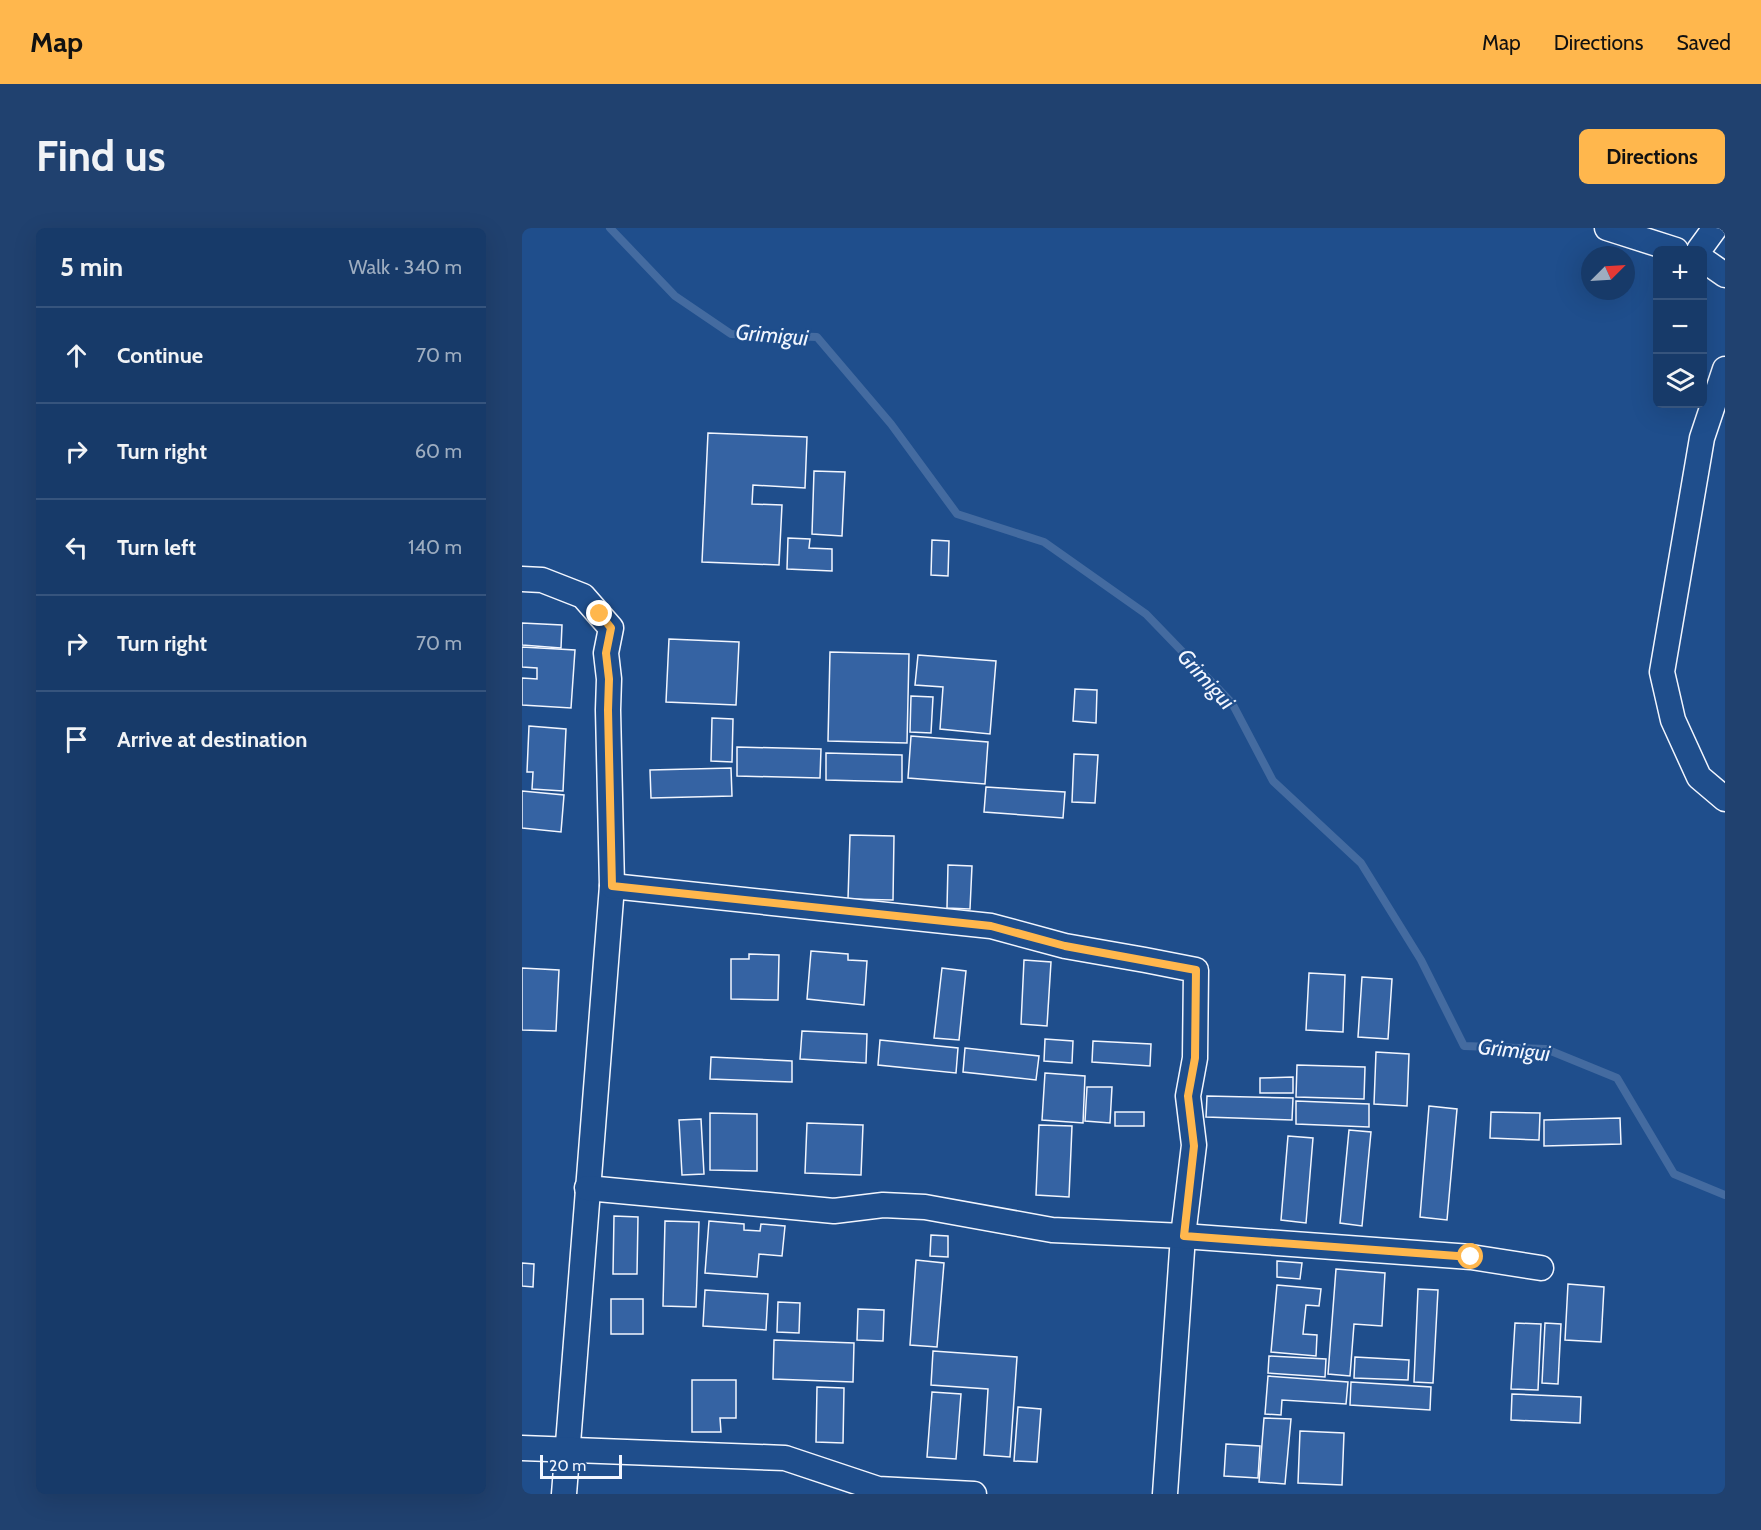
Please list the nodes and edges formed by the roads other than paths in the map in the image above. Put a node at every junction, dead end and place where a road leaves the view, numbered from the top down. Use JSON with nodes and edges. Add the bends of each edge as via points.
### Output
{"nodes":[{"id":1,"x":1607,"y":228,"type":"edge"},
{"id":2,"x":1715,"y":228,"type":"edge"},
{"id":3,"x":1663,"y":246,"type":"edge"},
{"id":4,"x":1702,"y":246,"type":"edge"},
{"id":5,"x":1707,"y":262,"type":"edge"},
{"id":6,"x":1725,"y":275,"type":"edge"},
{"id":7,"x":1725,"y":369,"type":"edge"},
{"id":8,"x":522,"y":579,"type":"edge"},
{"id":9,"x":1725,"y":799,"type":"edge"},
{"id":10,"x":612,"y":886,"type":"junction"},
{"id":11,"x":587,"y":1188,"type":"junction"},
{"id":12,"x":1184,"y":1236,"type":"junction"},
{"id":13,"x":1541,"y":1268,"type":"dead end"},
{"id":14,"x":522,"y":1448,"type":"edge"},
{"id":15,"x":567,"y":1451,"type":"junction"},
{"id":16,"x":564,"y":1494,"type":"edge"},
{"id":17,"x":974,"y":1494,"type":"edge"},
{"id":18,"x":1165,"y":1494,"type":"edge"}],
"edges":[{"from":1,"to":3,"type":"street"},
{"from":2,"to":4,"type":"street"},
{"from":5,"to":6,"type":"street"},
{"from":7,"to":9,"type":"street","via":[[1702,438],[1662,672],[1673,720],[1699,777]]},
{"from":8,"to":10,"type":"street","via":[[542,580],[583,596],[611,628],[606,653]]},
{"from":10,"to":11,"type":"street"},
{"from":10,"to":12,"type":"street","via":[[991,926],[1065,946],[1196,970],[1195,1058],[1188,1096],[1194,1146]]},
{"from":11,"to":12,"type":"street","via":[[834,1210],[883,1205],[925,1207],[1052,1230]]},
{"from":11,"to":15,"type":"street"},
{"from":12,"to":13,"type":"street","via":[[1471,1257]]},
{"from":12,"to":18,"type":"street"},
{"from":14,"to":15,"type":"street"},
{"from":15,"to":16,"type":"street"},
{"from":15,"to":17,"type":"street","via":[[785,1458],[878,1489]]}]}
